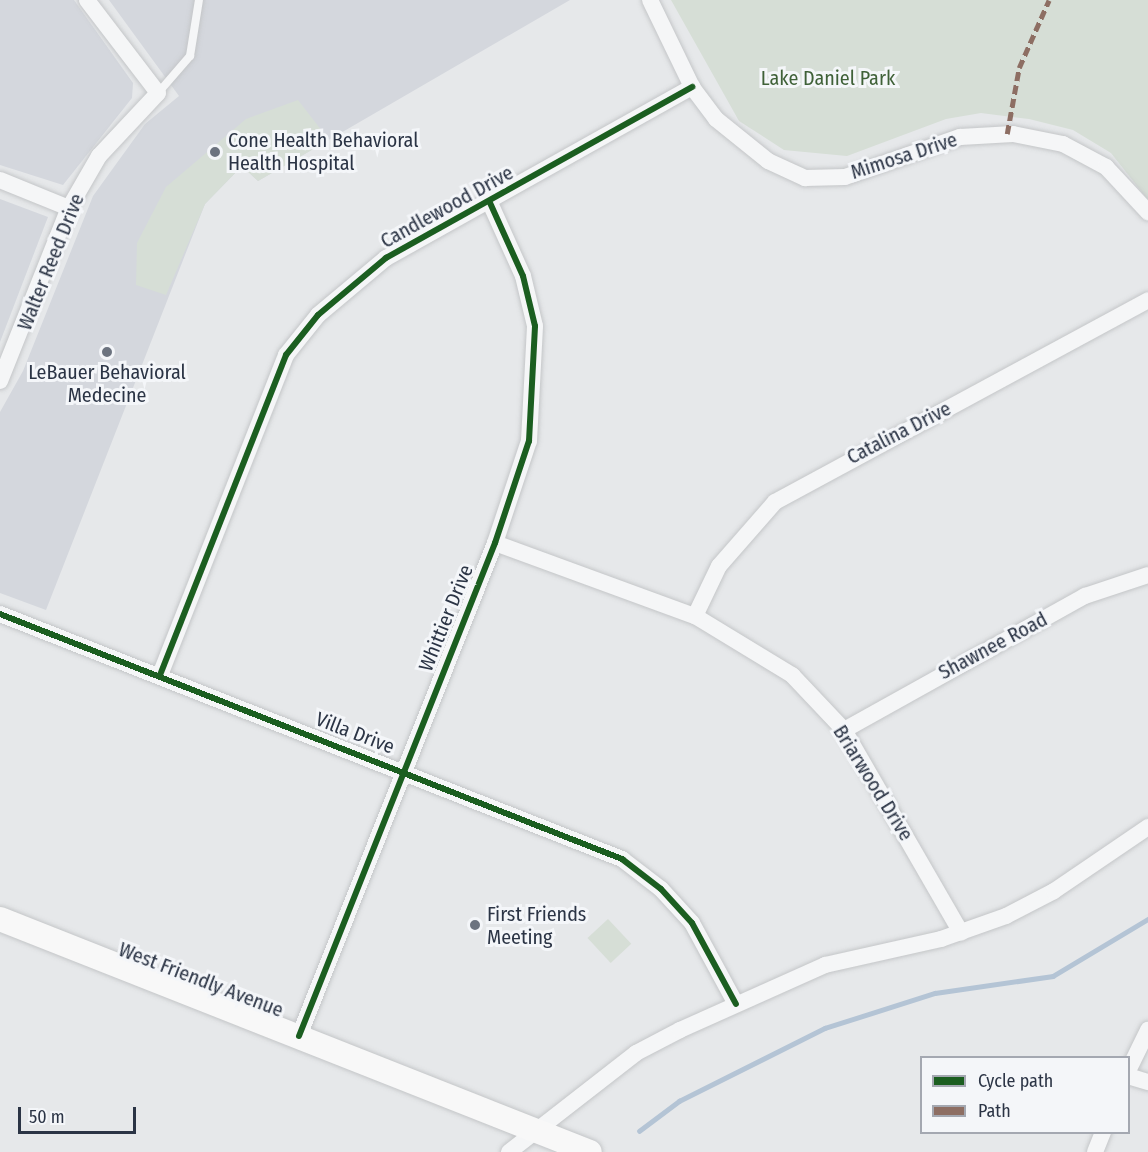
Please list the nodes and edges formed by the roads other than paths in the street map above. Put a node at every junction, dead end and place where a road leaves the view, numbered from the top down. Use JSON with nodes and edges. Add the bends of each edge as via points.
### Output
{"nodes":[{"id":1,"x":87,"y":0,"type":"edge"},
{"id":2,"x":199,"y":0,"type":"edge"},
{"id":3,"x":650,"y":0,"type":"edge"},
{"id":4,"x":692,"y":87,"type":"junction"},
{"id":5,"x":158,"y":93,"type":"junction"},
{"id":6,"x":0,"y":180,"type":"edge"},
{"id":7,"x":490,"y":203,"type":"junction"},
{"id":8,"x":69,"y":208,"type":"junction"},
{"id":9,"x":1148,"y":212,"type":"edge"},
{"id":10,"x":1148,"y":300,"type":"edge"},
{"id":11,"x":0,"y":381,"type":"edge"},
{"id":12,"x":495,"y":543,"type":"junction"},
{"id":13,"x":1148,"y":575,"type":"edge"},
{"id":14,"x":0,"y":614,"type":"edge"},
{"id":15,"x":695,"y":616,"type":"junction"},
{"id":16,"x":160,"y":675,"type":"junction"},
{"id":17,"x":844,"y":730,"type":"junction"},
{"id":18,"x":402,"y":769,"type":"junction"},
{"id":19,"x":1148,"y":827,"type":"edge"},
{"id":20,"x":0,"y":919,"type":"edge"},
{"id":21,"x":961,"y":933,"type":"junction"},
{"id":22,"x":736,"y":1004,"type":"junction"},
{"id":23,"x":1148,"y":1030,"type":"edge"},
{"id":24,"x":299,"y":1036,"type":"junction"},
{"id":25,"x":1130,"y":1067,"type":"edge"},
{"id":26,"x":1130,"y":1077,"type":"edge"},
{"id":27,"x":1148,"y":1082,"type":"edge"},
{"id":28,"x":534,"y":1129,"type":"junction"},
{"id":29,"x":1102,"y":1134,"type":"edge"},
{"id":30,"x":508,"y":1152,"type":"edge"},
{"id":31,"x":590,"y":1152,"type":"edge"},
{"id":32,"x":1095,"y":1152,"type":"edge"}],
"edges":[{"from":1,"to":5,"type":"street"},
{"from":2,"to":5,"type":"lane","via":[[190,56]]},
{"from":3,"to":4,"type":"street","name":"Mimosa Drive"},
{"from":4,"to":7,"type":"street","name":"Candlewood Drive"},
{"from":4,"to":9,"type":"street","name":"Mimosa Drive","via":[[738,140],[805,178],[845,177],[960,136],[1013,134],[1063,144],[1106,167]]},
{"from":5,"to":8,"type":"street","name":"Walter Reed Drive","via":[[99,156]]},
{"from":6,"to":8,"type":"street"},
{"from":7,"to":12,"type":"street","name":"Whittier Drive","via":[[523,276],[535,337],[529,441]]},
{"from":7,"to":16,"type":"street","name":"Candlewood Drive","via":[[347,285],[286,355]]},
{"from":8,"to":11,"type":"street","name":"Walter Reed Drive"},
{"from":10,"to":15,"type":"street","name":"Catalina Drive","via":[[775,502],[730,550]]},
{"from":12,"to":15,"type":"street","name":"Briarwood Drive"},
{"from":12,"to":18,"type":"street","name":"Whittier Drive"},
{"from":13,"to":17,"type":"street","name":"Shawnee Road","via":[[1085,596]]},
{"from":14,"to":16,"type":"street","name":"Villa Drive"},
{"from":15,"to":17,"type":"street","name":"Briarwood Drive","via":[[792,675]]},
{"from":16,"to":18,"type":"street","name":"Villa Drive"},
{"from":17,"to":21,"type":"street","name":"Briarwood Drive"},
{"from":18,"to":22,"type":"street","name":"Villa Drive","via":[[586,841],[643,873],[692,923]]},
{"from":18,"to":24,"type":"street","name":"Whittier Drive"},
{"from":19,"to":21,"type":"street","via":[[1054,891]]},
{"from":20,"to":24,"type":"main road","name":"West Friendly Avenue"},
{"from":21,"to":22,"type":"street","via":[[825,965]]},
{"from":22,"to":28,"type":"street","via":[[636,1053]]},
{"from":23,"to":25,"type":"street"},
{"from":24,"to":28,"type":"main road","name":"West Friendly Avenue"},
{"from":26,"to":27,"type":"street"},
{"from":28,"to":30,"type":"street"},
{"from":28,"to":31,"type":"main road","name":"West Friendly Avenue"},
{"from":29,"to":32,"type":"street"}]}
